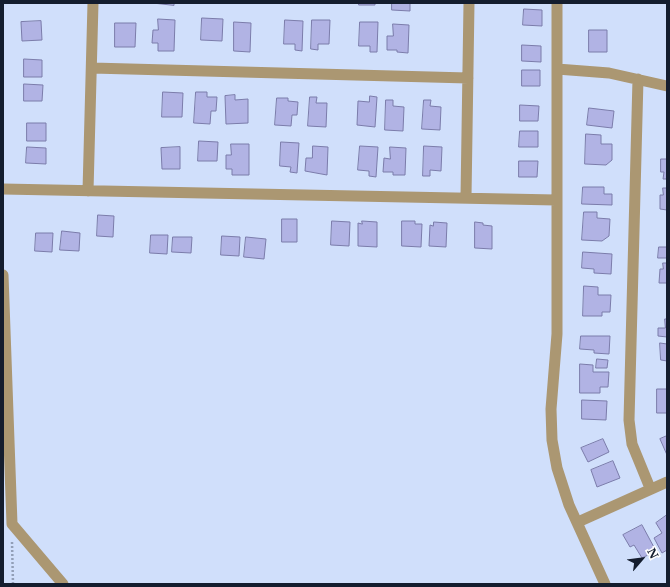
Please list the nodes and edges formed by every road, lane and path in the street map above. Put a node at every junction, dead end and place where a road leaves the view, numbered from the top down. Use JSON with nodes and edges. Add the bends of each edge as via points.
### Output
{"nodes":[{"id":1,"x":93,"y":3,"type":"edge"},
{"id":2,"x":469,"y":3,"type":"edge"},
{"id":3,"x":557,"y":3,"type":"edge"},
{"id":4,"x":92,"y":68,"type":"junction"},
{"id":5,"x":557,"y":69,"type":"junction"},
{"id":6,"x":468,"y":78,"type":"junction"},
{"id":7,"x":638,"y":79,"type":"junction"},
{"id":8,"x":667,"y":86,"type":"edge"},
{"id":9,"x":3,"y":189,"type":"edge"},
{"id":10,"x":88,"y":191,"type":"junction"},
{"id":11,"x":466,"y":197,"type":"junction"},
{"id":12,"x":556,"y":200,"type":"junction"},
{"id":13,"x":3,"y":275,"type":"edge"},
{"id":14,"x":667,"y":482,"type":"edge"},
{"id":15,"x":650,"y":488,"type":"junction"},
{"id":16,"x":578,"y":522,"type":"junction"},
{"id":17,"x":12,"y":524,"type":"junction"},
{"id":18,"x":13,"y":584,"type":"edge"},
{"id":19,"x":63,"y":584,"type":"edge"},
{"id":20,"x":606,"y":584,"type":"edge"}],
"edges":[{"from":1,"to":4,"type":"street"},
{"from":2,"to":6,"type":"street"},
{"from":3,"to":5,"type":"street"},
{"from":4,"to":6,"type":"street"},
{"from":4,"to":10,"type":"street"},
{"from":5,"to":7,"type":"street","via":[[609,73]]},
{"from":5,"to":12,"type":"street"},
{"from":6,"to":11,"type":"street"},
{"from":7,"to":8,"type":"street"},
{"from":7,"to":15,"type":"street","via":[[629,420],[632,444]]},
{"from":9,"to":10,"type":"street"},
{"from":10,"to":11,"type":"street"},
{"from":11,"to":12,"type":"street"},
{"from":12,"to":16,"type":"street","via":[[557,334],[551,409],[552,440],[557,468],[569,505]]},
{"from":13,"to":17,"type":"street"},
{"from":14,"to":15,"type":"street"},
{"from":15,"to":16,"type":"street"},
{"from":16,"to":20,"type":"street"},
{"from":17,"to":18,"type":"path"},
{"from":17,"to":19,"type":"street"}]}
